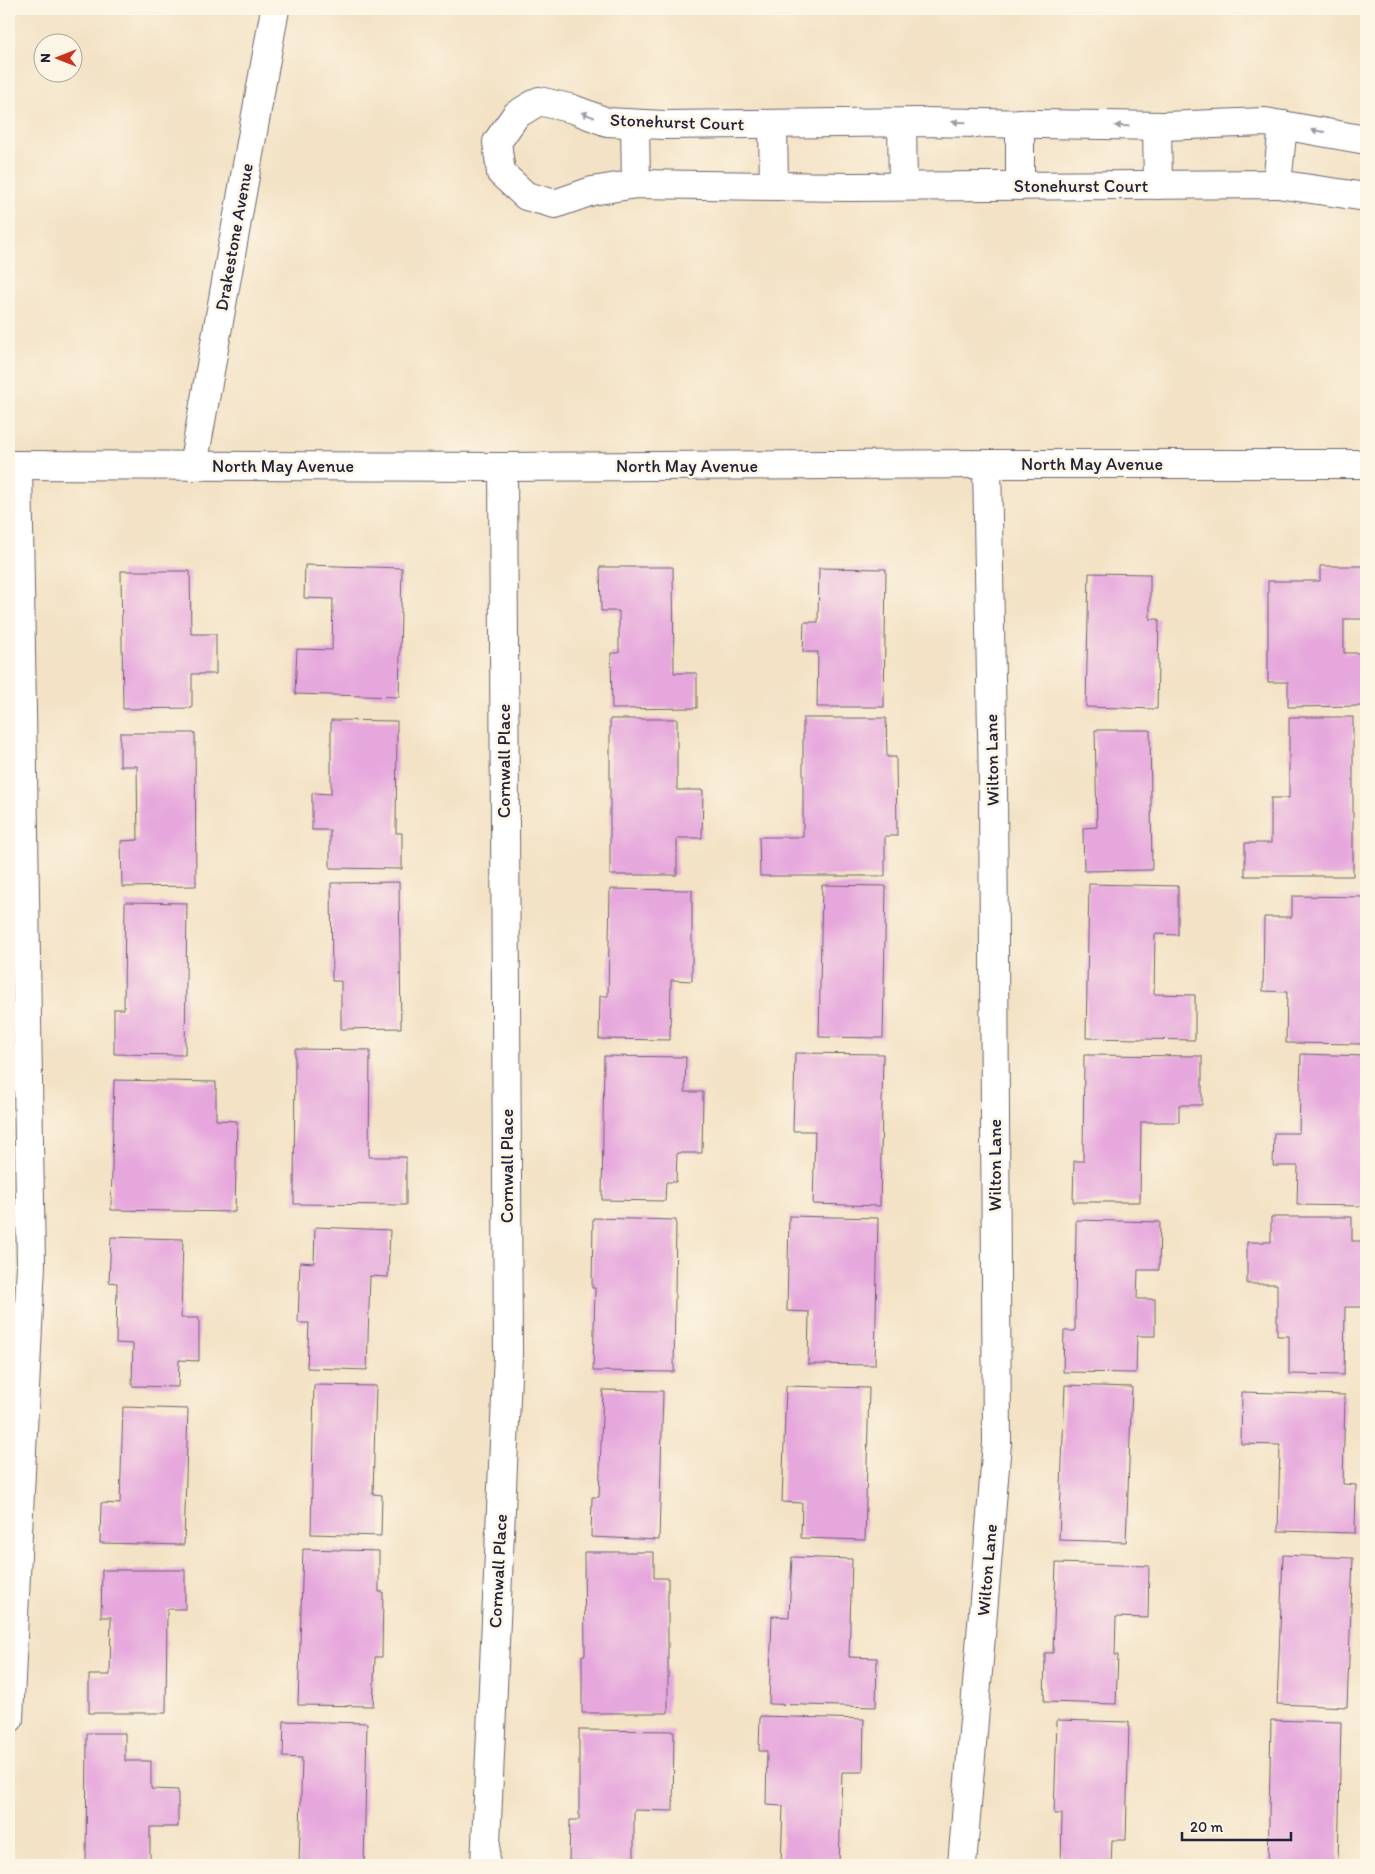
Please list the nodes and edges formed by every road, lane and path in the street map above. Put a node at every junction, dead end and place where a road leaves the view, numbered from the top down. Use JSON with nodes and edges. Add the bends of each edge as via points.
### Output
{"nodes":[{"id":1,"x":275,"y":9,"type":"edge"},
{"id":2,"x":902,"y":122,"type":"junction"},
{"id":3,"x":1020,"y":123,"type":"junction"},
{"id":4,"x":635,"y":124,"type":"junction"},
{"id":5,"x":773,"y":124,"type":"junction"},
{"id":6,"x":1283,"y":125,"type":"junction"},
{"id":7,"x":1156,"y":126,"type":"junction"},
{"id":8,"x":1366,"y":140,"type":"edge"},
{"id":9,"x":636,"y":184,"type":"junction"},
{"id":10,"x":1277,"y":184,"type":"junction"},
{"id":11,"x":1158,"y":185,"type":"junction"},
{"id":12,"x":774,"y":186,"type":"junction"},
{"id":13,"x":903,"y":186,"type":"junction"},
{"id":14,"x":1020,"y":186,"type":"junction"},
{"id":15,"x":1366,"y":197,"type":"edge"},
{"id":16,"x":987,"y":464,"type":"junction"},
{"id":17,"x":1366,"y":464,"type":"edge"},
{"id":18,"x":13,"y":465,"type":"edge"},
{"id":19,"x":193,"y":466,"type":"junction"},
{"id":20,"x":503,"y":467,"type":"junction"},
{"id":21,"x":9,"y":1719,"type":"edge"},
{"id":22,"x":485,"y":1865,"type":"edge"},
{"id":23,"x":962,"y":1865,"type":"edge"}],
"edges":[{"from":1,"to":19,"type":"street","name":"Drakestone Avenue"},
{"from":3,"to":2,"type":"street","name":"Stonehurst Court","one_way":true},
{"from":2,"to":5,"type":"street","name":"Stonehurst Court"},
{"from":2,"to":13,"type":"street"},
{"from":7,"to":3,"type":"street","name":"Stonehurst Court","one_way":true},
{"from":3,"to":14,"type":"street"},
{"from":4,"to":5,"type":"street","name":"Stonehurst Court"},
{"from":4,"to":9,"type":"street"},
{"from":4,"to":9,"type":"street","name":"Stonehurst Court","one_way":true,"via":[[607,122],[539,101],[516,115],[497,142],[501,173],[526,196],[555,204],[592,191]]},
{"from":5,"to":12,"type":"street"},
{"from":6,"to":7,"type":"street","name":"Stonehurst Court","via":[[1265,122]]},
{"from":8,"to":6,"type":"street","name":"Stonehurst Court","one_way":true},
{"from":6,"to":10,"type":"street"},
{"from":7,"to":11,"type":"street"},
{"from":9,"to":12,"type":"street","name":"Stonehurst Court"},
{"from":10,"to":11,"type":"street","name":"Stonehurst Court"},
{"from":10,"to":15,"type":"street","name":"Stonehurst Court"},
{"from":11,"to":14,"type":"street","name":"Stonehurst Court"},
{"from":12,"to":13,"type":"street","name":"Stonehurst Court"},
{"from":13,"to":14,"type":"street","name":"Stonehurst Court"},
{"from":16,"to":17,"type":"street","name":"North May Avenue"},
{"from":16,"to":20,"type":"street","name":"North May Avenue"},
{"from":16,"to":23,"type":"street","name":"Wilton Lane","via":[[993,796],[997,1443]]},
{"from":18,"to":19,"type":"street","name":"North May Avenue"},
{"from":18,"to":21,"type":"street","via":[[31,1265]]},
{"from":19,"to":20,"type":"street","name":"North May Avenue"},
{"from":20,"to":22,"type":"street","name":"Cornwall Place","via":[[508,1354]]}]}
